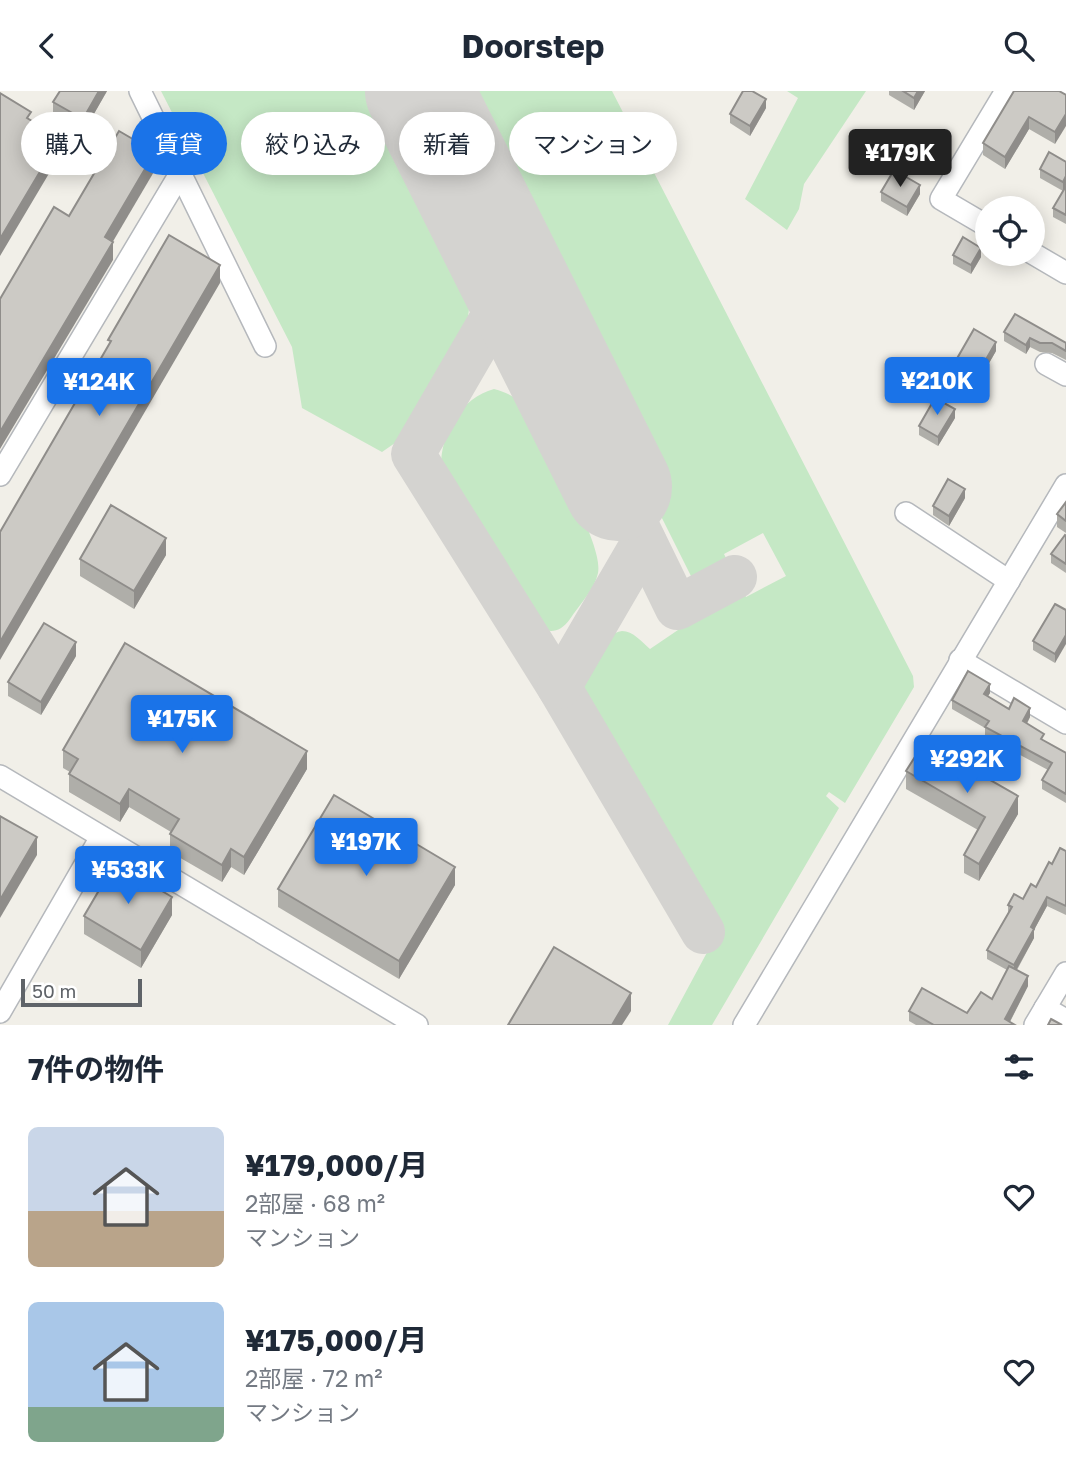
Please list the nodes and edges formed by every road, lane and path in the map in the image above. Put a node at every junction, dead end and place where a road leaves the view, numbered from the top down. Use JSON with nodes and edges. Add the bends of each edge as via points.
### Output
{"nodes":[{"id":1,"x":140,"y":91,"type":"edge"},
{"id":2,"x":1006,"y":91,"type":"edge"},
{"id":3,"x":150,"y":112,"type":"edge"},
{"id":4,"x":179,"y":175,"type":"edge"},
{"id":5,"x":180,"y":175,"type":"edge"},
{"id":6,"x":975,"y":219,"type":"edge"},
{"id":7,"x":1045,"y":261,"type":"edge"},
{"id":8,"x":1066,"y":273,"type":"edge"},
{"id":9,"x":264,"y":345,"type":"dead end"},
{"id":10,"x":1046,"y":363,"type":"dead end"},
{"id":11,"x":1066,"y":375,"type":"edge"},
{"id":12,"x":0,"y":475,"type":"edge"},
{"id":13,"x":1066,"y":485,"type":"edge"},
{"id":14,"x":906,"y":513,"type":"dead end"},
{"id":15,"x":1009,"y":581,"type":"junction"},
{"id":16,"x":960,"y":660,"type":"junction"},
{"id":17,"x":1066,"y":723,"type":"edge"},
{"id":18,"x":0,"y":776,"type":"edge"},
{"id":19,"x":101,"y":837,"type":"junction"},
{"id":20,"x":1066,"y":973,"type":"edge"},
{"id":21,"x":0,"y":1012,"type":"edge"},
{"id":22,"x":1040,"y":1016,"type":"edge"},
{"id":23,"x":1066,"y":1020,"type":"edge"},
{"id":24,"x":417,"y":1025,"type":"edge"},
{"id":25,"x":744,"y":1025,"type":"edge"}],
"edges":[{"from":1,"to":3,"type":"street"},
{"from":2,"to":6,"type":"street","via":[[941,199]]},
{"from":4,"to":12,"type":"street"},
{"from":5,"to":9,"type":"street"},
{"from":7,"to":8,"type":"street"},
{"from":10,"to":11,"type":"street"},
{"from":13,"to":15,"type":"street"},
{"from":14,"to":15,"type":"street"},
{"from":15,"to":16,"type":"street"},
{"from":16,"to":17,"type":"street"},
{"from":16,"to":25,"type":"street"},
{"from":18,"to":19,"type":"street"},
{"from":19,"to":21,"type":"street"},
{"from":19,"to":24,"type":"street"},
{"from":20,"to":22,"type":"street"},
{"from":22,"to":23,"type":"street"}]}
